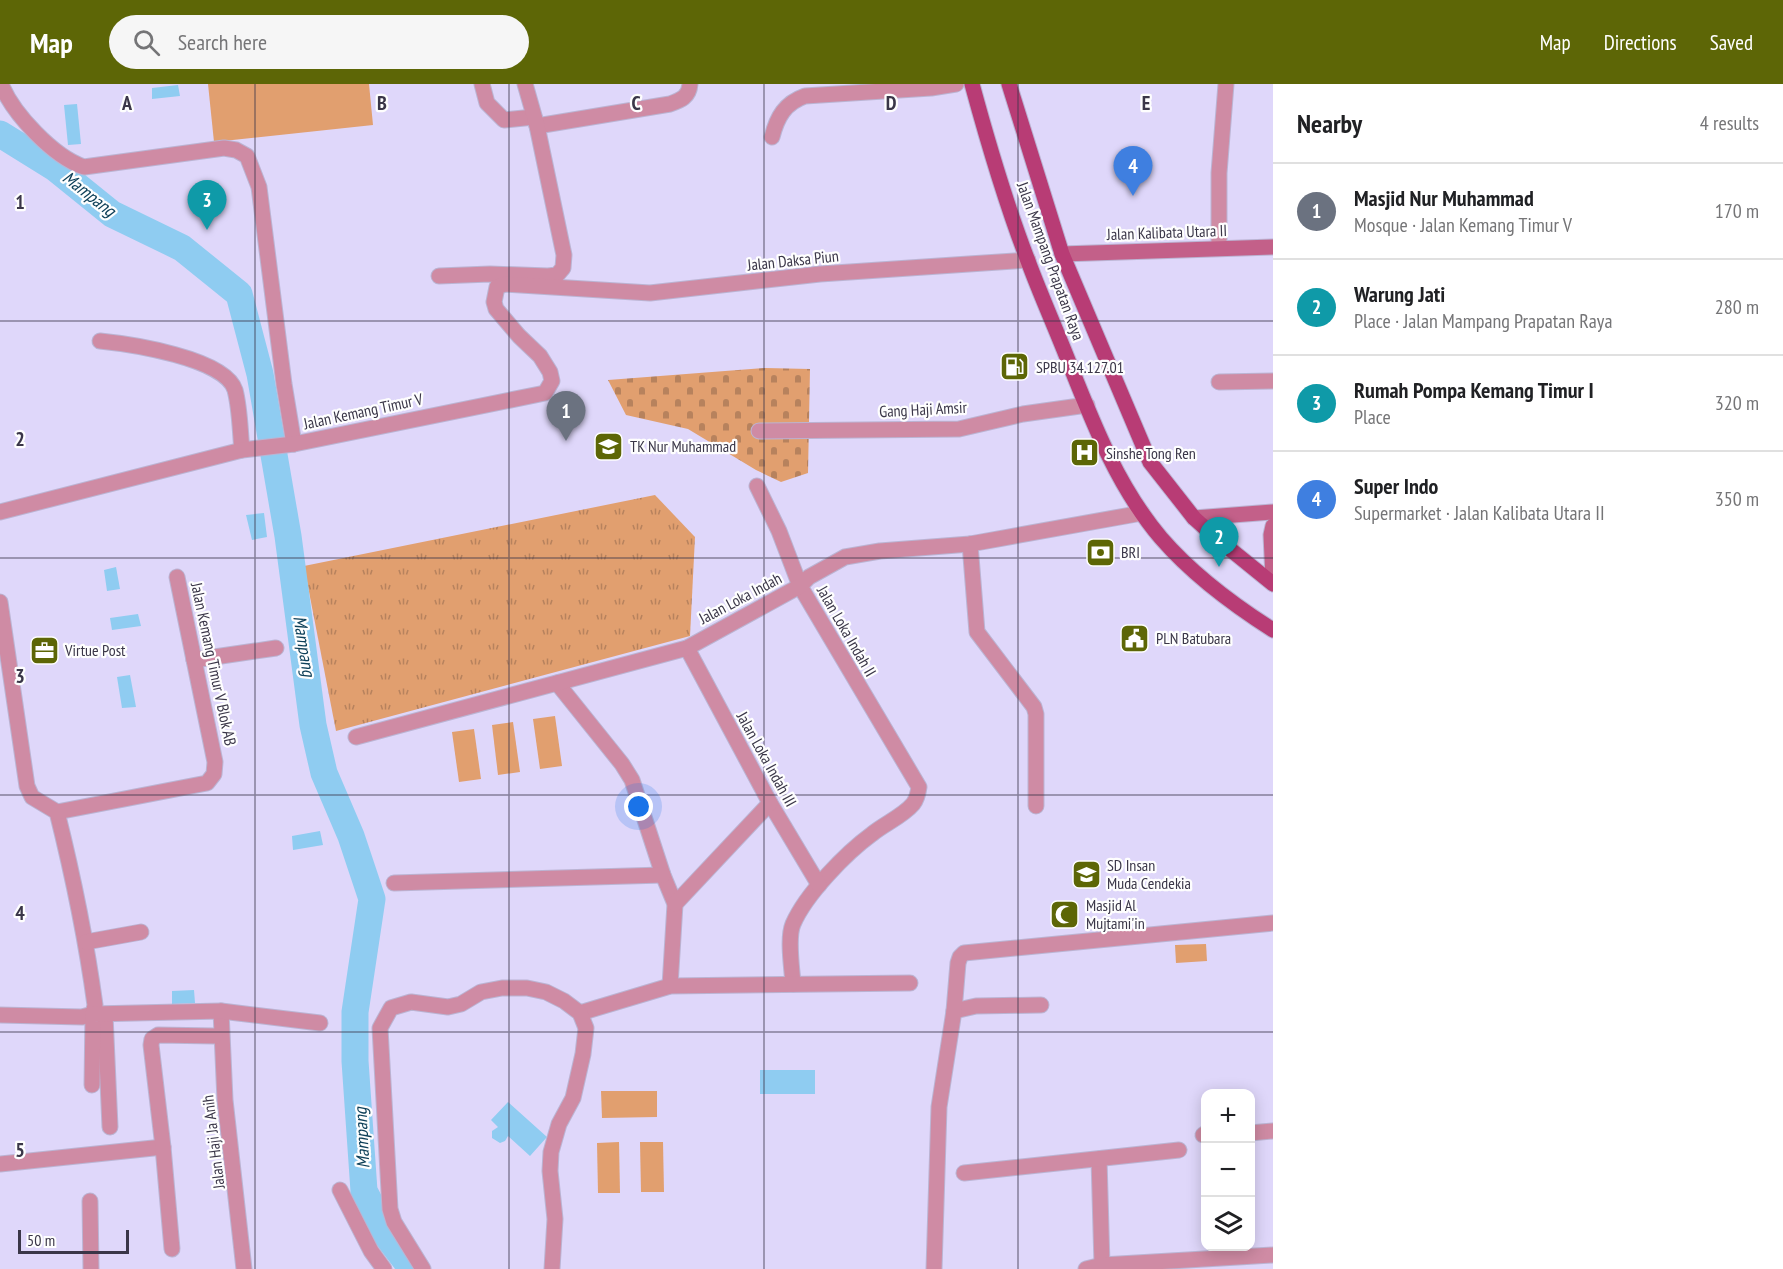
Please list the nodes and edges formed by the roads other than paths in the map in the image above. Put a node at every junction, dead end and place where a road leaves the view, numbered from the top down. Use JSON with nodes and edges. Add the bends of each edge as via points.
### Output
{"nodes":[{"id":1,"x":1,"y":84,"type":"edge"},
{"id":2,"x":482,"y":84,"type":"edge"},
{"id":3,"x":525,"y":84,"type":"edge"},
{"id":4,"x":690,"y":84,"type":"edge"},
{"id":5,"x":956,"y":84,"type":"edge"},
{"id":6,"x":972,"y":84,"type":"edge"},
{"id":7,"x":1009,"y":84,"type":"edge"},
{"id":8,"x":1226,"y":84,"type":"edge"},
{"id":9,"x":536,"y":122,"type":"junction"},
{"id":10,"x":772,"y":137,"type":"dead end"},
{"id":11,"x":1273,"y":247,"type":"edge"},
{"id":12,"x":1219,"y":248,"type":"junction"},
{"id":13,"x":1062,"y":254,"type":"junction"},
{"id":14,"x":1028,"y":260,"type":"junction"},
{"id":15,"x":438,"y":276,"type":"dead end"},
{"id":16,"x":563,"y":288,"type":"joint"},
{"id":17,"x":100,"y":341,"type":"dead end"},
{"id":18,"x":1273,"y":381,"type":"edge"},
{"id":19,"x":1219,"y":382,"type":"dead end"},
{"id":20,"x":1087,"y":405,"type":"junction"},
{"id":21,"x":759,"y":431,"type":"dead end"},
{"id":22,"x":288,"y":445,"type":"junction"},
{"id":23,"x":250,"y":450,"type":"junction"},
{"id":24,"x":757,"y":486,"type":"dead end"},
{"id":25,"x":0,"y":512,"type":"edge"},
{"id":26,"x":1273,"y":512,"type":"edge"},
{"id":27,"x":1142,"y":513,"type":"junction"},
{"id":28,"x":1194,"y":518,"type":"junction"},
{"id":29,"x":1273,"y":526,"type":"edge"},
{"id":30,"x":970,"y":544,"type":"junction"},
{"id":31,"x":177,"y":577,"type":"dead end"},
{"id":32,"x":1273,"y":578,"type":"edge"},
{"id":33,"x":1273,"y":584,"type":"edge"},
{"id":34,"x":800,"y":586,"type":"junction"},
{"id":35,"x":0,"y":602,"type":"edge"},
{"id":36,"x":1273,"y":630,"type":"edge"},
{"id":37,"x":276,"y":648,"type":"dead end"},
{"id":38,"x":687,"y":648,"type":"junction"},
{"id":39,"x":194,"y":660,"type":"junction"},
{"id":40,"x":557,"y":683,"type":"junction"},
{"id":41,"x":356,"y":737,"type":"dead end"},
{"id":42,"x":770,"y":803,"type":"junction"},
{"id":43,"x":1036,"y":806,"type":"dead end"},
{"id":44,"x":57,"y":812,"type":"junction"},
{"id":45,"x":663,"y":875,"type":"junction"},
{"id":46,"x":394,"y":883,"type":"dead end"},
{"id":47,"x":819,"y":885,"type":"junction"},
{"id":48,"x":675,"y":904,"type":"junction"},
{"id":49,"x":1273,"y":923,"type":"edge"},
{"id":50,"x":141,"y":932,"type":"dead end"},
{"id":51,"x":86,"y":942,"type":"junction"},
{"id":52,"x":910,"y":983,"type":"dead end"},
{"id":53,"x":793,"y":984,"type":"junction"},
{"id":54,"x":670,"y":986,"type":"junction"},
{"id":55,"x":1041,"y":1005,"type":"dead end"},
{"id":56,"x":221,"y":1011,"type":"junction"},
{"id":57,"x":954,"y":1011,"type":"junction"},
{"id":58,"x":580,"y":1013,"type":"junction"},
{"id":59,"x":99,"y":1014,"type":"junction"},
{"id":60,"x":0,"y":1016,"type":"edge"},
{"id":61,"x":320,"y":1023,"type":"dead end"},
{"id":62,"x":215,"y":1036,"type":"dead end"},
{"id":63,"x":92,"y":1085,"type":"dead end"},
{"id":64,"x":110,"y":1127,"type":"dead end"},
{"id":65,"x":1273,"y":1131,"type":"edge"},
{"id":66,"x":1255,"y":1133,"type":"edge"},
{"id":67,"x":163,"y":1148,"type":"junction"},
{"id":68,"x":1179,"y":1150,"type":"dead end"},
{"id":69,"x":1099,"y":1159,"type":"junction"},
{"id":70,"x":0,"y":1164,"type":"edge"},
{"id":71,"x":964,"y":1173,"type":"dead end"},
{"id":72,"x":340,"y":1190,"type":"dead end"},
{"id":73,"x":90,"y":1201,"type":"dead end"},
{"id":74,"x":172,"y":1249,"type":"dead end"},
{"id":75,"x":1273,"y":1255,"type":"edge"},
{"id":76,"x":1102,"y":1264,"type":"junction"},
{"id":77,"x":91,"y":1269,"type":"edge"},
{"id":78,"x":244,"y":1269,"type":"edge"},
{"id":79,"x":384,"y":1269,"type":"edge"},
{"id":80,"x":423,"y":1269,"type":"edge"},
{"id":81,"x":552,"y":1269,"type":"edge"},
{"id":82,"x":934,"y":1269,"type":"edge"},
{"id":83,"x":1086,"y":1269,"type":"edge"}],
"edges":[{"from":1,"to":22,"type":"street","via":[[6,98],[30,128],[76,164],[91,167],[224,148],[248,156],[259,187]]},
{"from":2,"to":9,"type":"street","via":[[487,103],[504,120]]},
{"from":3,"to":9,"type":"street"},
{"from":4,"to":9,"type":"street","via":[[684,100],[670,104]]},
{"from":5,"to":10,"type":"street","via":[[805,96],[784,109]]},
{"from":6,"to":14,"type":"main road","name":"Jalan Mampang Prapatan Raya"},
{"from":7,"to":13,"type":"main road","name":"Jalan Mampang Prapatan Raya"},
{"from":8,"to":12,"type":"street","via":[[1219,173]]},
{"from":9,"to":15,"type":"street","via":[[564,255],[563,268],[557,275]]},
{"from":11,"to":12,"type":"street","name":"Jalan Kalibata Utara II"},
{"from":12,"to":13,"type":"street","name":"Jalan Kalibata Utara II"},
{"from":13,"to":28,"type":"main road","name":"Jalan Mampang Prapatan Raya","via":[[1150,462]]},
{"from":14,"to":16,"type":"street","name":"Jalan Daksa Piun","via":[[820,274],[650,293]]},
{"from":14,"to":20,"type":"main road","name":"Jalan Mampang Prapatan Raya"},
{"from":16,"to":22,"type":"street","name":"Jalan Kemang Timur V","via":[[505,284],[497,287],[494,295],[496,309],[550,372],[552,381],[545,393]]},
{"from":17,"to":23,"type":"street","via":[[132,344],[216,369],[235,389]]},
{"from":18,"to":19,"type":"street"},
{"from":20,"to":21,"type":"street","name":"Gang Haji Amsir","via":[[959,429]]},
{"from":20,"to":27,"type":"main road","name":"Jalan Mampang Prapatan Raya","via":[[1119,477]]},
{"from":22,"to":23,"type":"street","name":"Jalan Kemang Timur V"},
{"from":23,"to":25,"type":"street","name":"Jalan Kemang Timur V"},
{"from":24,"to":34,"type":"street","name":"Jalan Loka Indah II"},
{"from":26,"to":28,"type":"street"},
{"from":27,"to":30,"type":"street","name":"Jalan Loka Indah"},
{"from":27,"to":36,"type":"main road","name":"Jalan Mampang Prapatan Raya","via":[[1192,570]]},
{"from":28,"to":33,"type":"main road","name":"Jalan Mampang Prapatan Raya"},
{"from":29,"to":32,"type":"street"},
{"from":30,"to":34,"type":"street","name":"Jalan Loka Indah","via":[[845,557]]},
{"from":30,"to":43,"type":"street","via":[[977,633],[1036,714]]},
{"from":31,"to":39,"type":"street","name":"Jalan Kemang Timur V Blok AB"},
{"from":34,"to":38,"type":"street","name":"Jalan Loka Indah"},
{"from":34,"to":47,"type":"street","name":"Jalan Loka Indah II","via":[[919,787],[912,806],[870,835]]},
{"from":35,"to":44,"type":"street","via":[[27,786],[32,797]]},
{"from":37,"to":39,"type":"street"},
{"from":38,"to":40,"type":"street","name":"Jalan Loka Indah"},
{"from":38,"to":42,"type":"street","name":"Jalan Loka Indah III"},
{"from":39,"to":44,"type":"street","name":"Jalan Kemang Timur V Blok AB","via":[[215,762],[214,774],[207,783]]},
{"from":40,"to":41,"type":"street","name":"Jalan Loka Indah"},
{"from":40,"to":45,"type":"street","via":[[632,780]]},
{"from":42,"to":47,"type":"street","name":"Jalan Loka Indah III"},
{"from":42,"to":48,"type":"street"},
{"from":44,"to":51,"type":"street"},
{"from":45,"to":46,"type":"street"},
{"from":45,"to":48,"type":"street"},
{"from":47,"to":53,"type":"street","via":[[793,925]]},
{"from":48,"to":54,"type":"street"},
{"from":49,"to":57,"type":"street","via":[[964,953],[957,963]]},
{"from":50,"to":51,"type":"street"},
{"from":51,"to":59,"type":"street"},
{"from":52,"to":53,"type":"street"},
{"from":53,"to":54,"type":"street"},
{"from":54,"to":58,"type":"street"},
{"from":55,"to":57,"type":"street","via":[[976,1006]]},
{"from":56,"to":59,"type":"street"},
{"from":56,"to":61,"type":"street"},
{"from":56,"to":78,"type":"street","name":"Jalan Haji Ja Anih","via":[[225,1100]]},
{"from":57,"to":82,"type":"street","via":[[939,1107]]},
{"from":58,"to":80,"type":"street","via":[[564,1000],[527,988],[481,992],[448,1007],[411,1002],[391,1008],[380,1028],[390,1209]]},
{"from":58,"to":81,"type":"street","via":[[586,1028],[583,1054],[573,1098],[559,1124],[551,1152],[555,1219]]},
{"from":59,"to":60,"type":"street"},
{"from":59,"to":63,"type":"street"},
{"from":59,"to":64,"type":"street"},
{"from":62,"to":67,"type":"street","via":[[158,1035],[152,1039]]},
{"from":65,"to":66,"type":"street"},
{"from":67,"to":70,"type":"street"},
{"from":67,"to":74,"type":"street"},
{"from":68,"to":69,"type":"street"},
{"from":69,"to":71,"type":"street"},
{"from":69,"to":76,"type":"street"},
{"from":72,"to":79,"type":"street"},
{"from":73,"to":77,"type":"street"},
{"from":75,"to":76,"type":"street"},
{"from":76,"to":83,"type":"street"}]}
